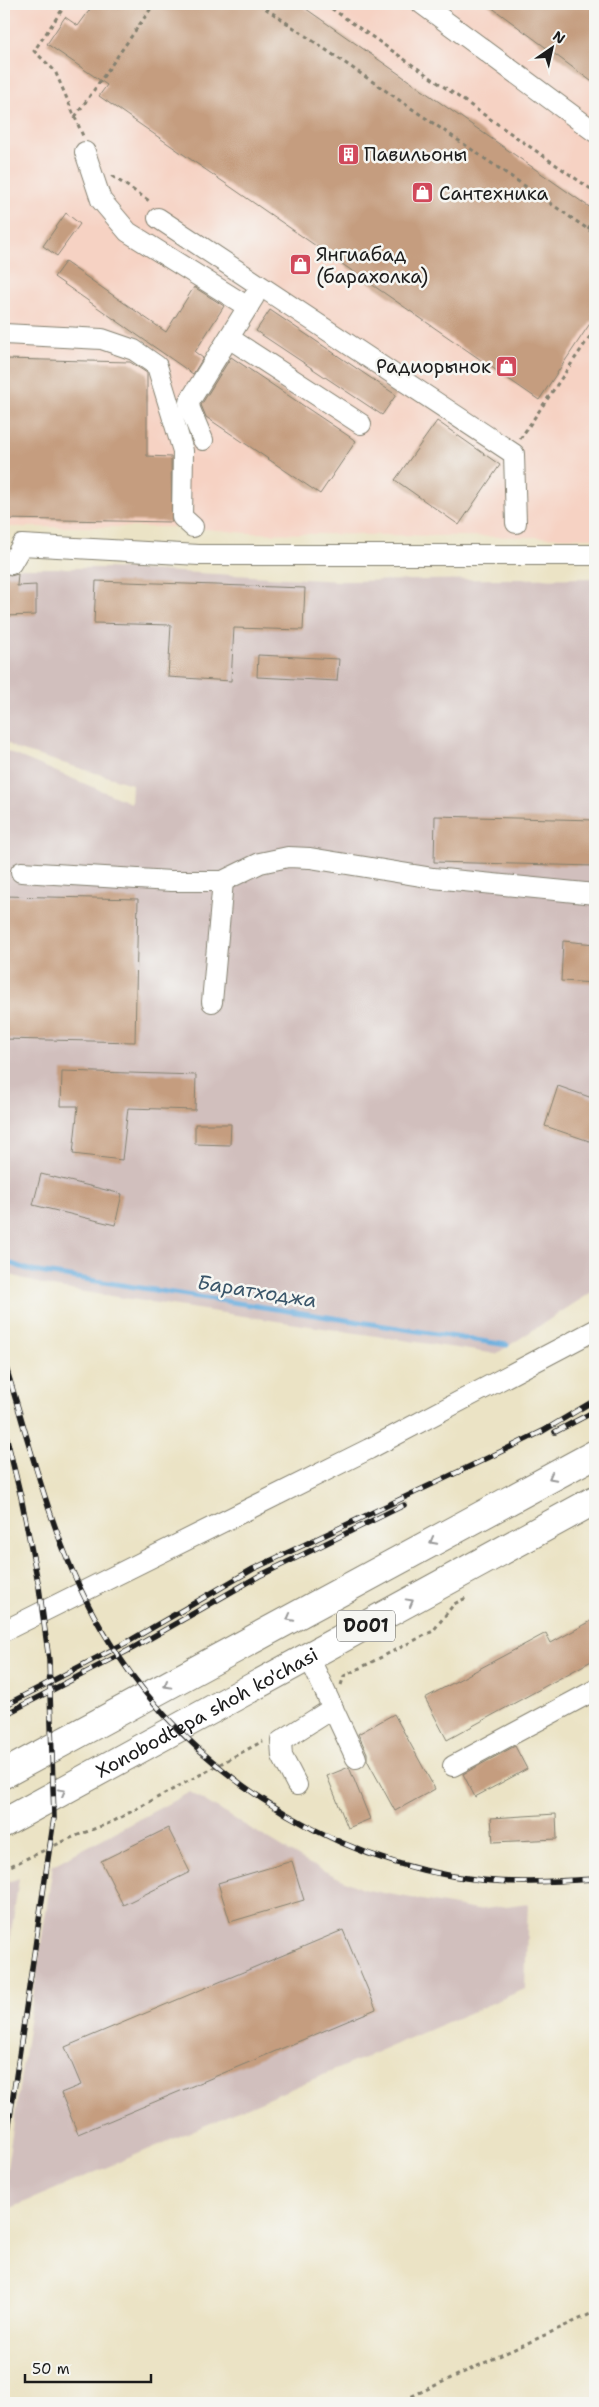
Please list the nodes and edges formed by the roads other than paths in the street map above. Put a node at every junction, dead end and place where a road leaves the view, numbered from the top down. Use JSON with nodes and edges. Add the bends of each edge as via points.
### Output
{"nodes":[{"id":1,"x":422,"y":4,"type":"edge"},
{"id":2,"x":595,"y":132,"type":"edge"},
{"id":3,"x":85,"y":146,"type":"road end"},
{"id":4,"x":156,"y":211,"type":"road end"},
{"id":5,"x":260,"y":287,"type":"junction"},
{"id":6,"x":248,"y":307,"type":"junction"},
{"id":7,"x":4,"y":334,"type":"edge"},
{"id":8,"x":229,"y":338,"type":"junction"},
{"id":9,"x":361,"y":424,"type":"dead end"},
{"id":10,"x":203,"y":440,"type":"dead end"},
{"id":11,"x":516,"y":523,"type":"dead end"},
{"id":12,"x":193,"y":526,"type":"dead end"},
{"id":13,"x":595,"y":555,"type":"edge"},
{"id":14,"x":11,"y":564,"type":"dead end"},
{"id":15,"x":21,"y":872,"type":"dead end"},
{"id":16,"x":223,"y":881,"type":"junction"},
{"id":17,"x":595,"y":894,"type":"edge"},
{"id":18,"x":212,"y":1002,"type":"dead end"},
{"id":19,"x":595,"y":1330,"type":"edge"},
{"id":20,"x":595,"y":1454,"type":"edge"},
{"id":21,"x":595,"y":1500,"type":"edge"},
{"id":22,"x":4,"y":1630,"type":"edge"},
{"id":23,"x":309,"y":1657,"type":"junction"},
{"id":24,"x":210,"y":1662,"type":"junction"},
{"id":25,"x":595,"y":1690,"type":"edge"},
{"id":26,"x":229,"y":1701,"type":"junction"},
{"id":27,"x":333,"y":1708,"type":"junction"},
{"id":28,"x":356,"y":1758,"type":"dead end"},
{"id":29,"x":453,"y":1766,"type":"dead end"},
{"id":30,"x":5,"y":1773,"type":"edge"},
{"id":31,"x":297,"y":1785,"type":"dead end"},
{"id":32,"x":15,"y":1817,"type":"edge"}],
"edges":[{"from":1,"to":2,"type":"street"},
{"from":3,"to":6,"type":"street","via":[[101,200],[128,232]]},
{"from":4,"to":5,"type":"street"},
{"from":5,"to":6,"type":"street"},
{"from":5,"to":11,"type":"street","via":[[514,454]]},
{"from":6,"to":8,"type":"street"},
{"from":7,"to":12,"type":"street","via":[[102,339],[134,350],[157,366],[183,451],[182,517]]},
{"from":8,"to":9,"type":"street"},
{"from":8,"to":10,"type":"street","via":[[189,402]]},
{"from":13,"to":14,"type":"street","via":[[198,555],[22,545]]},
{"from":15,"to":16,"type":"street"},
{"from":16,"to":17,"type":"street","via":[[260,864],[288,858],[310,858],[433,878]]},
{"from":16,"to":18,"type":"street"},
{"from":19,"to":22,"type":"street","via":[[378,1444]]},
{"from":20,"to":24,"type":"highway","number":"D001","one_way":true},
{"from":23,"to":21,"type":"highway","name":"Xonobodtepa shoh ko'chasi","number":"D001","one_way":true},
{"from":23,"to":26,"type":"highway","name":"Xonobodtepa shoh ko'chasi","number":"D001"},
{"from":23,"to":27,"type":"street"},
{"from":24,"to":26,"type":"highway"},
{"from":24,"to":30,"type":"highway","number":"D001","one_way":true},
{"from":25,"to":29,"type":"street"},
{"from":32,"to":26,"type":"highway","name":"Xonobodtepa shoh ko'chasi","number":"D001","one_way":true},
{"from":27,"to":28,"type":"street"},
{"from":27,"to":31,"type":"street","via":[[281,1742],[282,1756]]},
{"from":30,"to":32,"type":"highway"}]}
